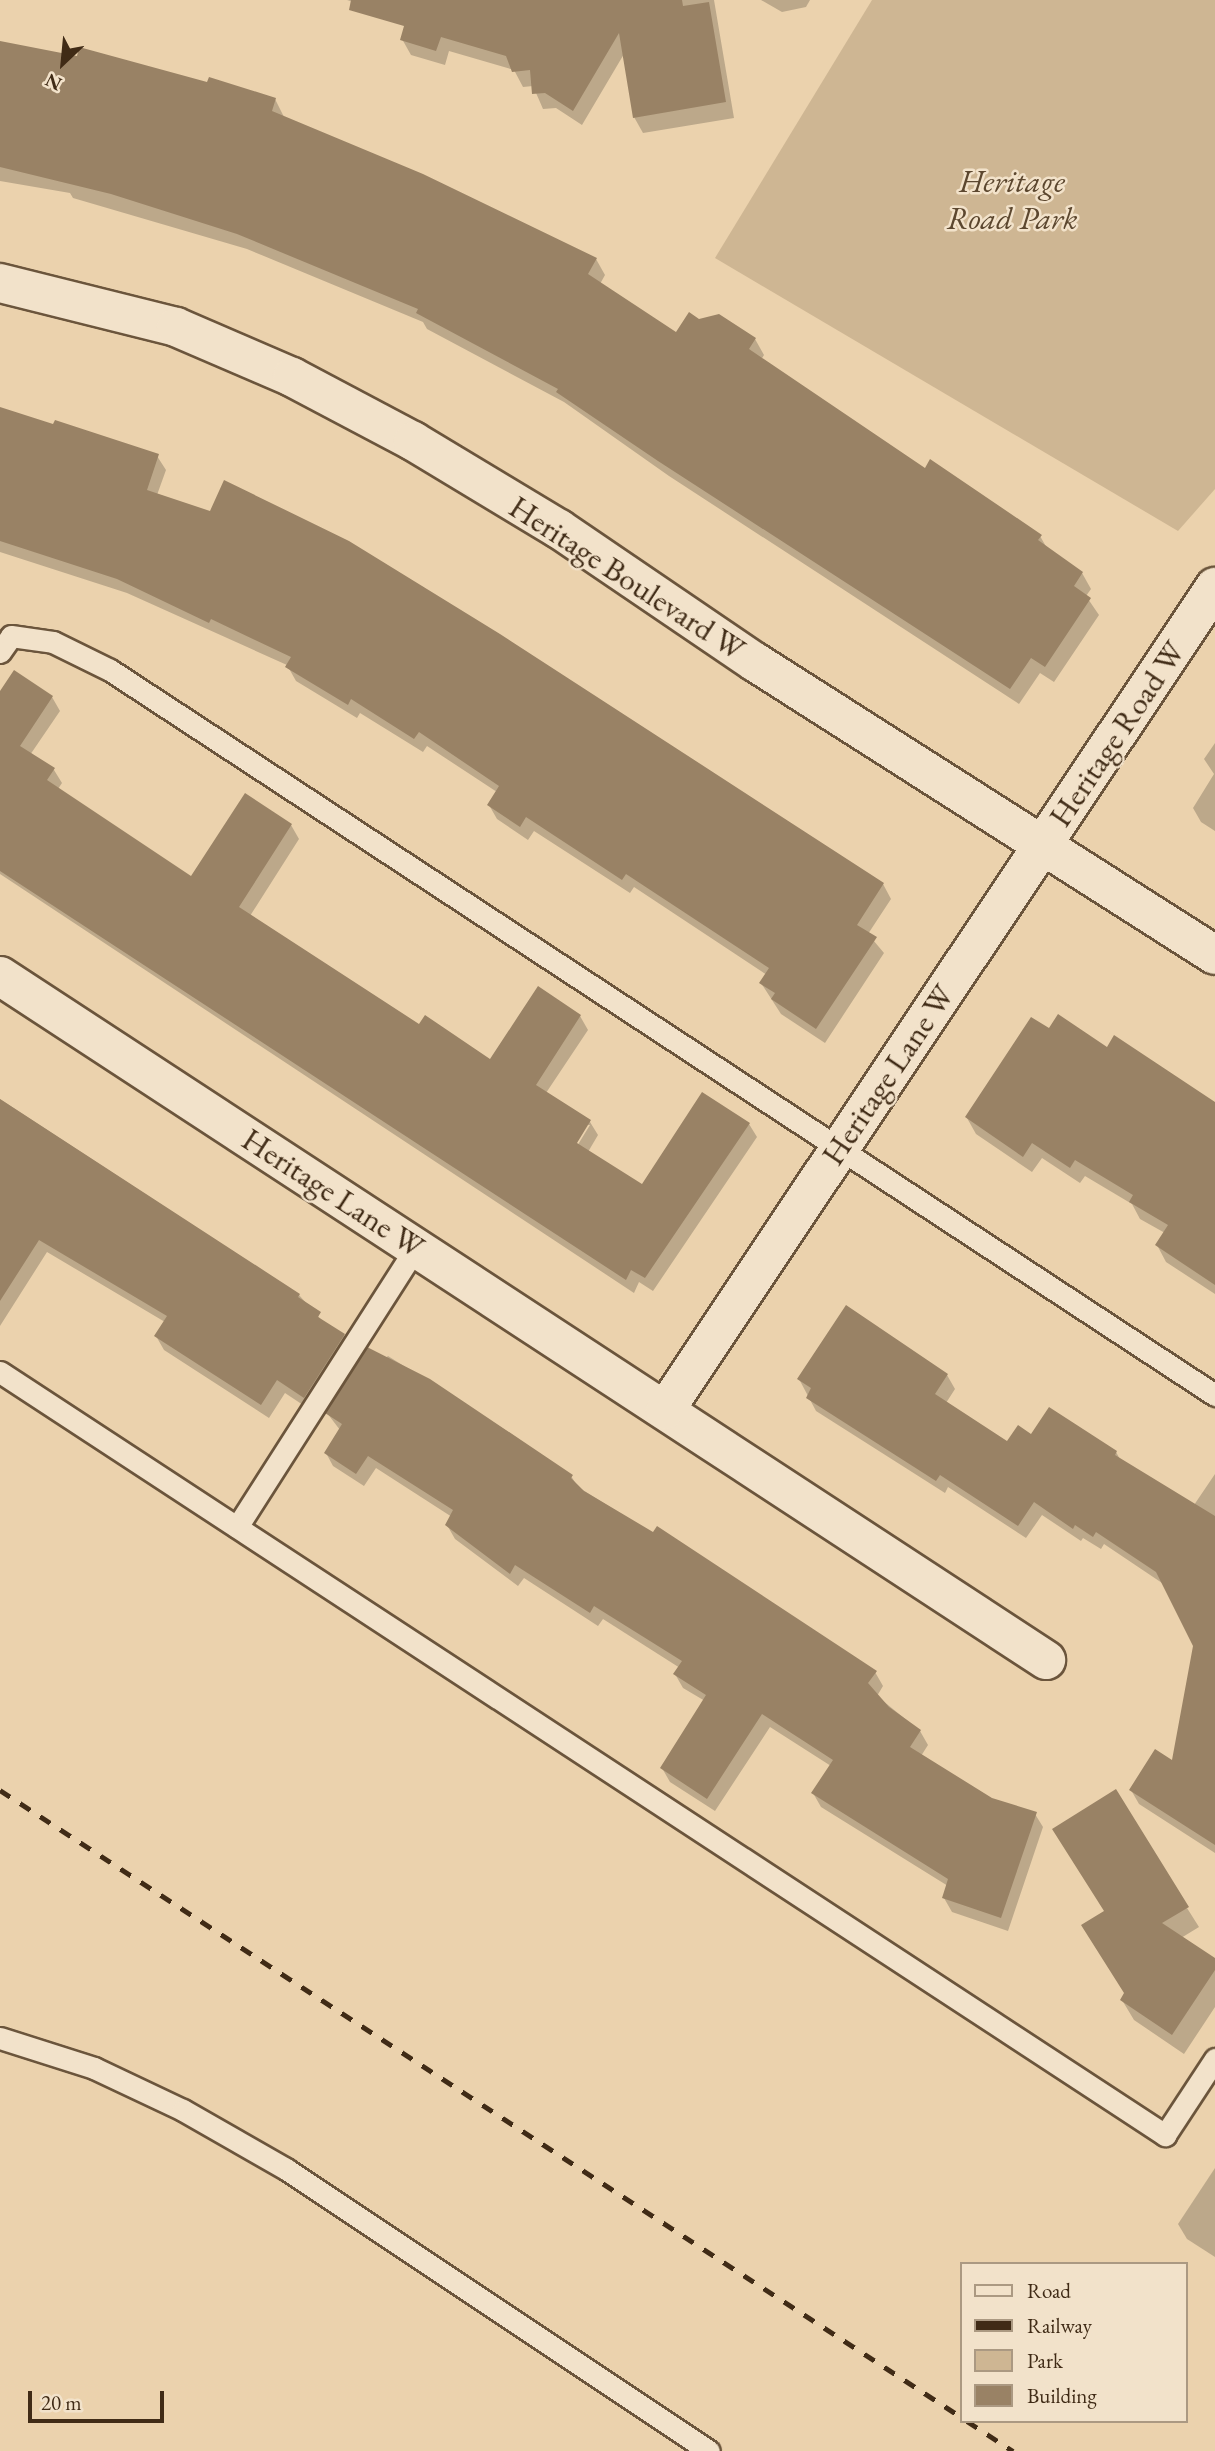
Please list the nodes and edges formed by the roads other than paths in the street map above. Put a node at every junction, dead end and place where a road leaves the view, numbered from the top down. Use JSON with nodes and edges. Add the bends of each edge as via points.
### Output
{"nodes":[{"id":1,"x":0,"y":283,"type":"edge"},
{"id":2,"x":1215,"y":587,"type":"edge"},
{"id":3,"x":0,"y":652,"type":"edge"},
{"id":4,"x":1042,"y":846,"type":"junction"},
{"id":5,"x":1215,"y":955,"type":"edge"},
{"id":6,"x":0,"y":976,"type":"edge"},
{"id":7,"x":841,"y":1146,"type":"junction"},
{"id":8,"x":416,"y":1247,"type":"junction"},
{"id":9,"x":0,"y":1372,"type":"edge"},
{"id":10,"x":1215,"y":1395,"type":"edge"},
{"id":11,"x":665,"y":1410,"type":"junction"},
{"id":12,"x":237,"y":1527,"type":"junction"},
{"id":13,"x":1046,"y":1660,"type":"dead end"},
{"id":14,"x":0,"y":2038,"type":"edge"},
{"id":15,"x":1215,"y":2059,"type":"edge"},
{"id":16,"x":709,"y":2451,"type":"edge"}],
"edges":[{"from":1,"to":4,"type":"street","name":"Heritage Boulevard W","via":[[176,327],[292,377],[413,441],[559,529],[755,662]]},
{"from":2,"to":4,"type":"street","name":"Heritage Road W"},
{"from":3,"to":7,"type":"lane","via":[[11,636],[53,642],[110,670]]},
{"from":4,"to":5,"type":"street","name":"Heritage Boulevard W"},
{"from":4,"to":7,"type":"street","name":"Heritage Lane W"},
{"from":6,"to":8,"type":"street","name":"Heritage Lane W"},
{"from":7,"to":10,"type":"lane"},
{"from":7,"to":11,"type":"street","name":"Heritage Lane W"},
{"from":8,"to":11,"type":"street","name":"Heritage Lane W"},
{"from":8,"to":12,"type":"lane"},
{"from":9,"to":12,"type":"lane"},
{"from":11,"to":13,"type":"street","name":"Heritage Lane W"},
{"from":12,"to":15,"type":"lane","via":[[1165,2135]]},
{"from":14,"to":16,"type":"lane","via":[[94,2068],[183,2110],[274,2163]]}]}
